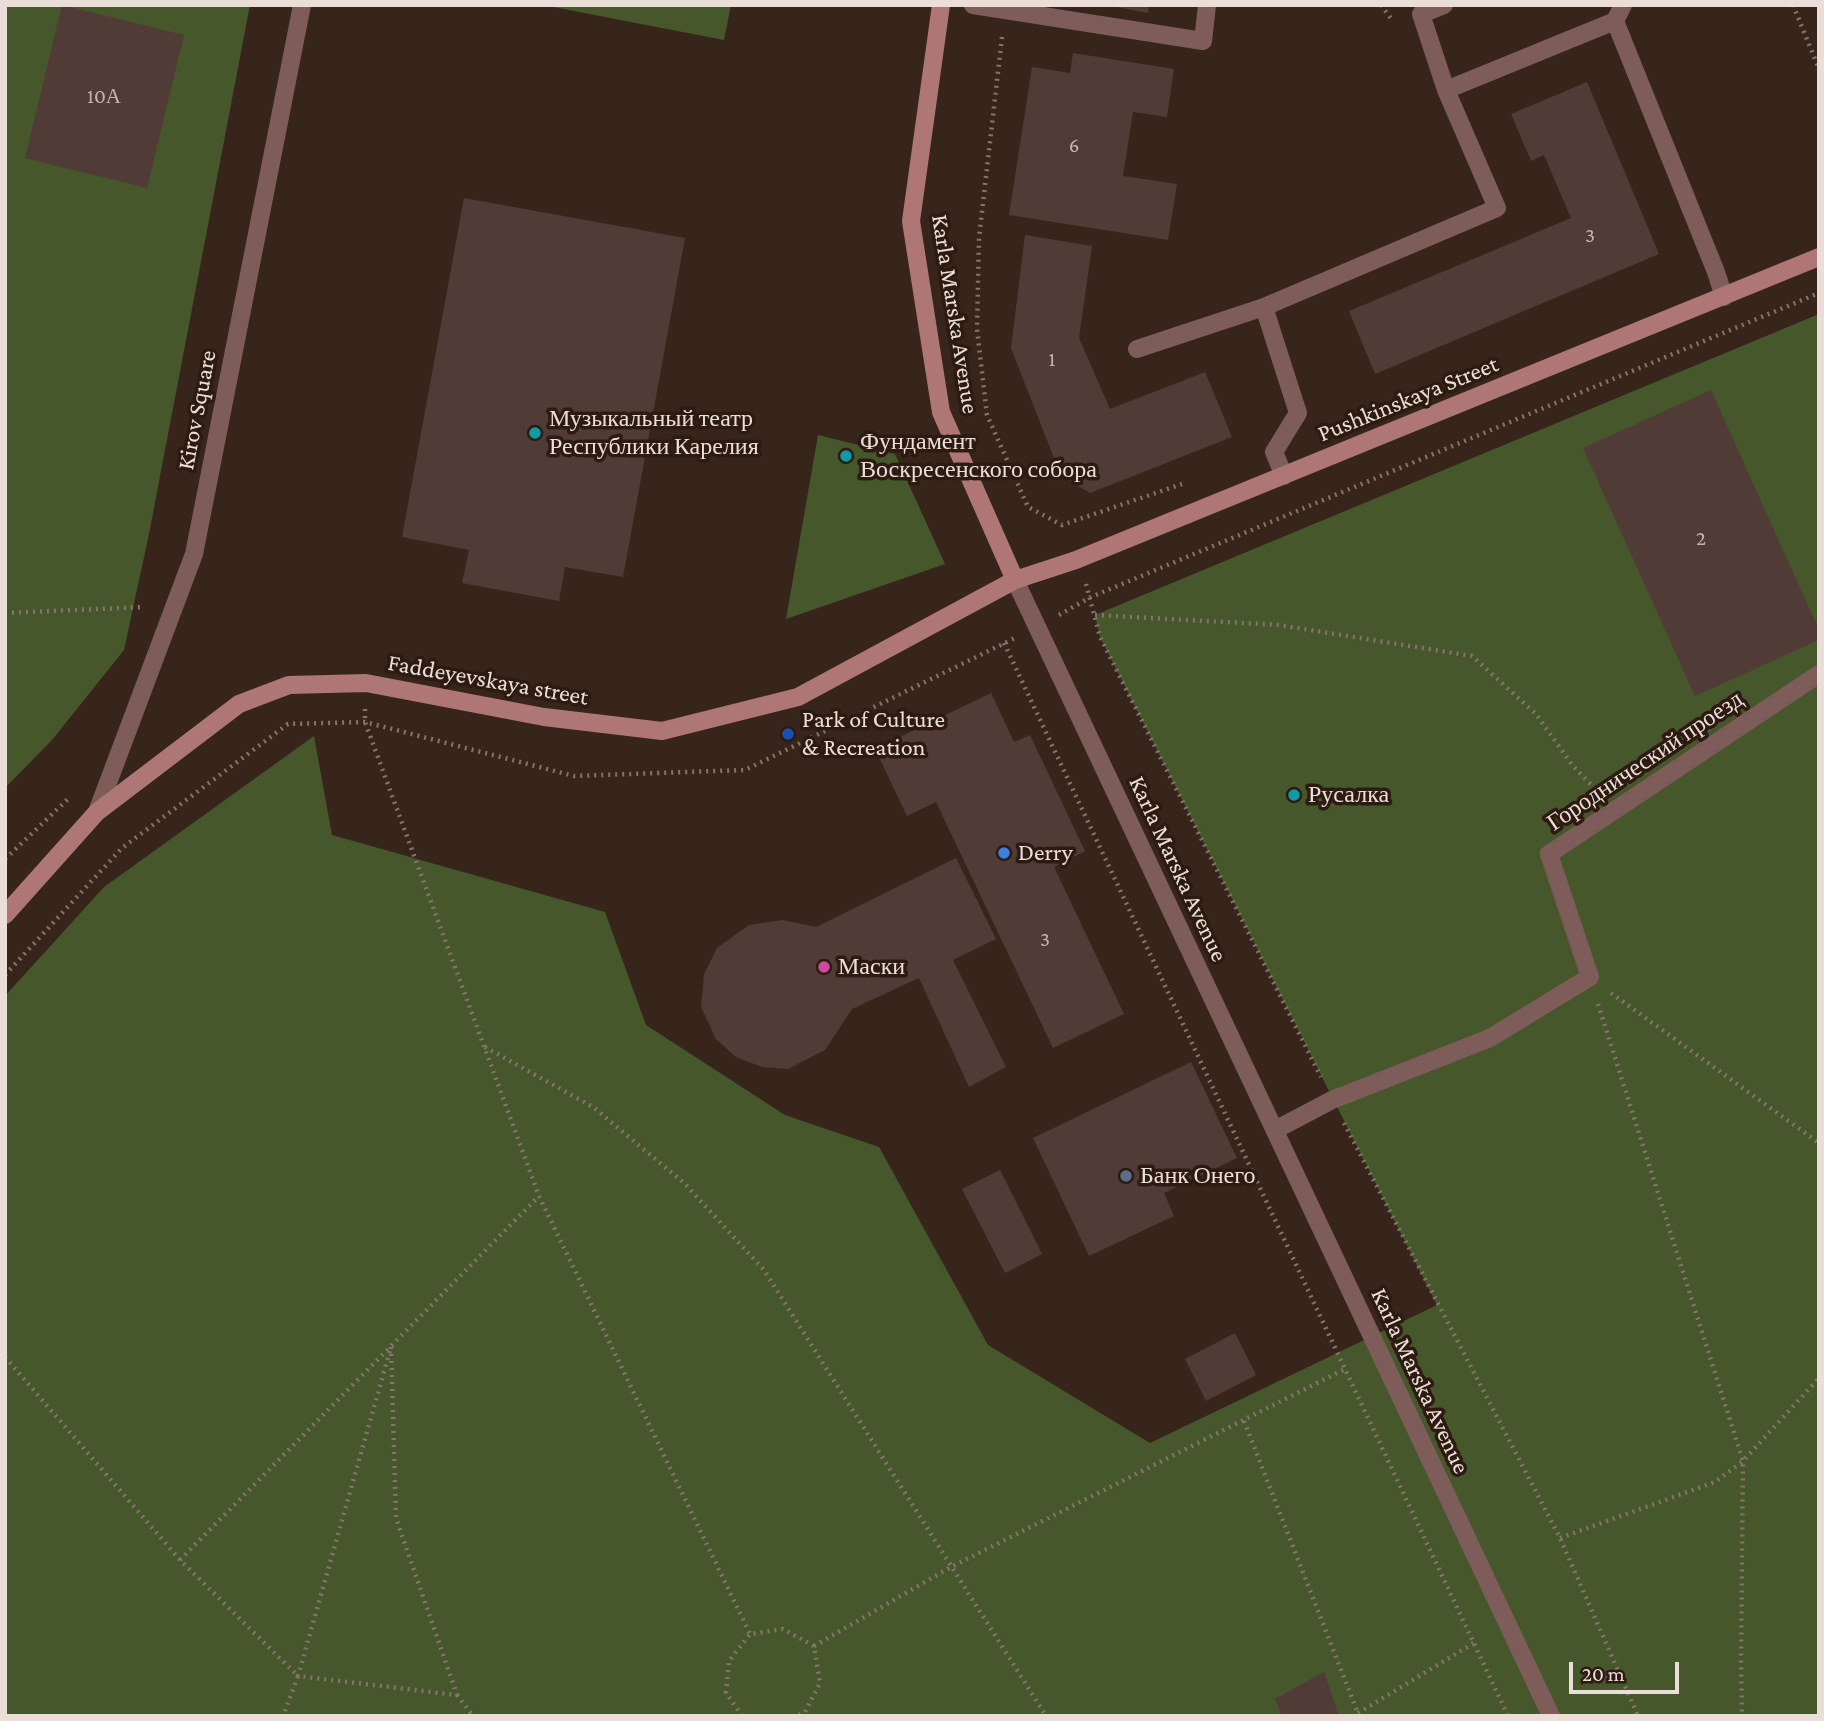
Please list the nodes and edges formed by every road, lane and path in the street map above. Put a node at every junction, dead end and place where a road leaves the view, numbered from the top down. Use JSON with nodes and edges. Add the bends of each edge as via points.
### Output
{"nodes":[{"id":1,"x":302,"y":5,"type":"edge"},
{"id":2,"x":941,"y":5,"type":"edge"},
{"id":3,"x":973,"y":5,"type":"edge"},
{"id":4,"x":1207,"y":5,"type":"edge"},
{"id":5,"x":1444,"y":5,"type":"edge"},
{"id":6,"x":1793,"y":5,"type":"edge"},
{"id":7,"x":1619,"y":13,"type":"edge"},
{"id":8,"x":1819,"y":69,"type":"edge"},
{"id":9,"x":1446,"y":90,"type":"junction"},
{"id":10,"x":1819,"y":257,"type":"edge"},
{"id":11,"x":1724,"y":296,"type":"junction"},
{"id":12,"x":1264,"y":307,"type":"junction"},
{"id":13,"x":1137,"y":349,"type":"dead end"},
{"id":14,"x":1283,"y":476,"type":"junction"},
{"id":15,"x":1015,"y":580,"type":"junction"},
{"id":16,"x":158,"y":607,"type":"dead end"},
{"id":17,"x":5,"y":613,"type":"edge"},
{"id":18,"x":1004,"y":643,"type":"dead end"},
{"id":19,"x":1819,"y":674,"type":"edge"},
{"id":20,"x":366,"y":683,"type":"junction"},
{"id":21,"x":77,"y":790,"type":"dead end"},
{"id":22,"x":1601,"y":794,"type":"dead end"},
{"id":23,"x":97,"y":812,"type":"junction"},
{"id":24,"x":5,"y":859,"type":"edge"},
{"id":25,"x":1232,"y":900,"type":"dead end"},
{"id":26,"x":5,"y":915,"type":"edge"},
{"id":27,"x":1590,"y":977,"type":"junction"},
{"id":28,"x":484,"y":1046,"type":"junction"},
{"id":29,"x":1275,"y":1130,"type":"junction"},
{"id":30,"x":1819,"y":1143,"type":"edge"},
{"id":31,"x":539,"y":1195,"type":"junction"},
{"id":32,"x":1437,"y":1306,"type":"dead end"},
{"id":33,"x":391,"y":1347,"type":"junction"},
{"id":34,"x":5,"y":1357,"type":"edge"},
{"id":35,"x":1345,"y":1369,"type":"junction"},
{"id":36,"x":1819,"y":1378,"type":"edge"},
{"id":37,"x":1244,"y":1421,"type":"junction"},
{"id":38,"x":1743,"y":1461,"type":"junction"},
{"id":39,"x":1560,"y":1538,"type":"junction"},
{"id":40,"x":180,"y":1560,"type":"junction"},
{"id":41,"x":951,"y":1567,"type":"junction"},
{"id":42,"x":750,"y":1634,"type":"junction"},
{"id":43,"x":1474,"y":1643,"type":"junction"},
{"id":44,"x":814,"y":1646,"type":"junction"},
{"id":45,"x":298,"y":1676,"type":"junction"},
{"id":46,"x":457,"y":1695,"type":"junction"},
{"id":47,"x":806,"y":1714,"type":"edge"},
{"id":48,"x":1359,"y":1714,"type":"edge"},
{"id":49,"x":283,"y":1716,"type":"edge"},
{"id":50,"x":473,"y":1716,"type":"edge"},
{"id":51,"x":742,"y":1716,"type":"edge"},
{"id":52,"x":797,"y":1716,"type":"edge"},
{"id":53,"x":1046,"y":1716,"type":"edge"},
{"id":54,"x":1507,"y":1716,"type":"edge"},
{"id":55,"x":1551,"y":1716,"type":"edge"},
{"id":56,"x":1638,"y":1716,"type":"edge"},
{"id":57,"x":1742,"y":1716,"type":"edge"}],
"edges":[{"from":1,"to":23,"type":"street","name":"Kirov Square","via":[[194,554]]},
{"from":2,"to":15,"type":"street","name":"Karla Marska Avenue","via":[[911,221],[942,412]]},
{"from":3,"to":4,"type":"street","via":[[1203,41]]},
{"from":5,"to":9,"type":"street","via":[[1422,14]]},
{"from":6,"to":8,"type":"path"},
{"from":7,"to":9,"type":"street"},
{"from":7,"to":11,"type":"street"},
{"from":9,"to":12,"type":"street","via":[[1497,208]]},
{"from":10,"to":11,"type":"street","name":"Pushkinskaya Street"},
{"from":11,"to":14,"type":"street","name":"Pushkinskaya Street"},
{"from":12,"to":13,"type":"street"},
{"from":12,"to":14,"type":"street","via":[[1298,413],[1274,453]]},
{"from":14,"to":15,"type":"street","name":"Pushkinskaya Street"},
{"from":15,"to":20,"type":"street","name":"Faddeyevskaya street","via":[[798,697],[662,731],[544,717]]},
{"from":15,"to":29,"type":"street","name":"Karla Marska Avenue"},
{"from":16,"to":17,"type":"path"},
{"from":18,"to":35,"type":"path"},
{"from":19,"to":27,"type":"street","name":"Городнический проезд","via":[[1549,854]]},
{"from":20,"to":23,"type":"street","name":"Faddeyevskaya street","via":[[289,685],[239,704]]},
{"from":20,"to":28,"type":"path","via":[[365,722]]},
{"from":21,"to":24,"type":"path"},
{"from":22,"to":25,"type":"path","via":[[1573,766],[1536,714],[1472,656],[1279,625],[1095,615],[1100,637]]},
{"from":23,"to":26,"type":"street","name":"Faddeyevskaya street"},
{"from":27,"to":29,"type":"street","via":[[1490,1038],[1332,1100]]},
{"from":27,"to":30,"type":"path"},
{"from":27,"to":38,"type":"path"},
{"from":28,"to":31,"type":"path"},
{"from":28,"to":41,"type":"path","via":[[593,1107],[684,1183],[764,1270]]},
{"from":29,"to":55,"type":"street","name":"Karla Marska Avenue"},
{"from":31,"to":33,"type":"path"},
{"from":31,"to":42,"type":"path"},
{"from":32,"to":39,"type":"path"},
{"from":33,"to":40,"type":"path"},
{"from":33,"to":45,"type":"path"},
{"from":33,"to":46,"type":"path","via":[[396,1518]]},
{"from":34,"to":40,"type":"path"},
{"from":35,"to":37,"type":"path"},
{"from":35,"to":43,"type":"path"},
{"from":36,"to":38,"type":"path"},
{"from":37,"to":41,"type":"path"},
{"from":37,"to":48,"type":"path"},
{"from":38,"to":39,"type":"path","via":[[1715,1482]]},
{"from":38,"to":57,"type":"path"},
{"from":39,"to":56,"type":"path"},
{"from":40,"to":45,"type":"path"},
{"from":41,"to":44,"type":"path"},
{"from":41,"to":53,"type":"path"},
{"from":42,"to":44,"type":"path","via":[[783,1629]]},
{"from":42,"to":51,"type":"path","via":[[729,1661],[726,1693]]},
{"from":43,"to":48,"type":"path"},
{"from":43,"to":54,"type":"path"},
{"from":44,"to":47,"type":"path","via":[[820,1682]]},
{"from":45,"to":46,"type":"path"},
{"from":45,"to":49,"type":"path"},
{"from":46,"to":50,"type":"path"},
{"from":47,"to":52,"type":"path"}]}
